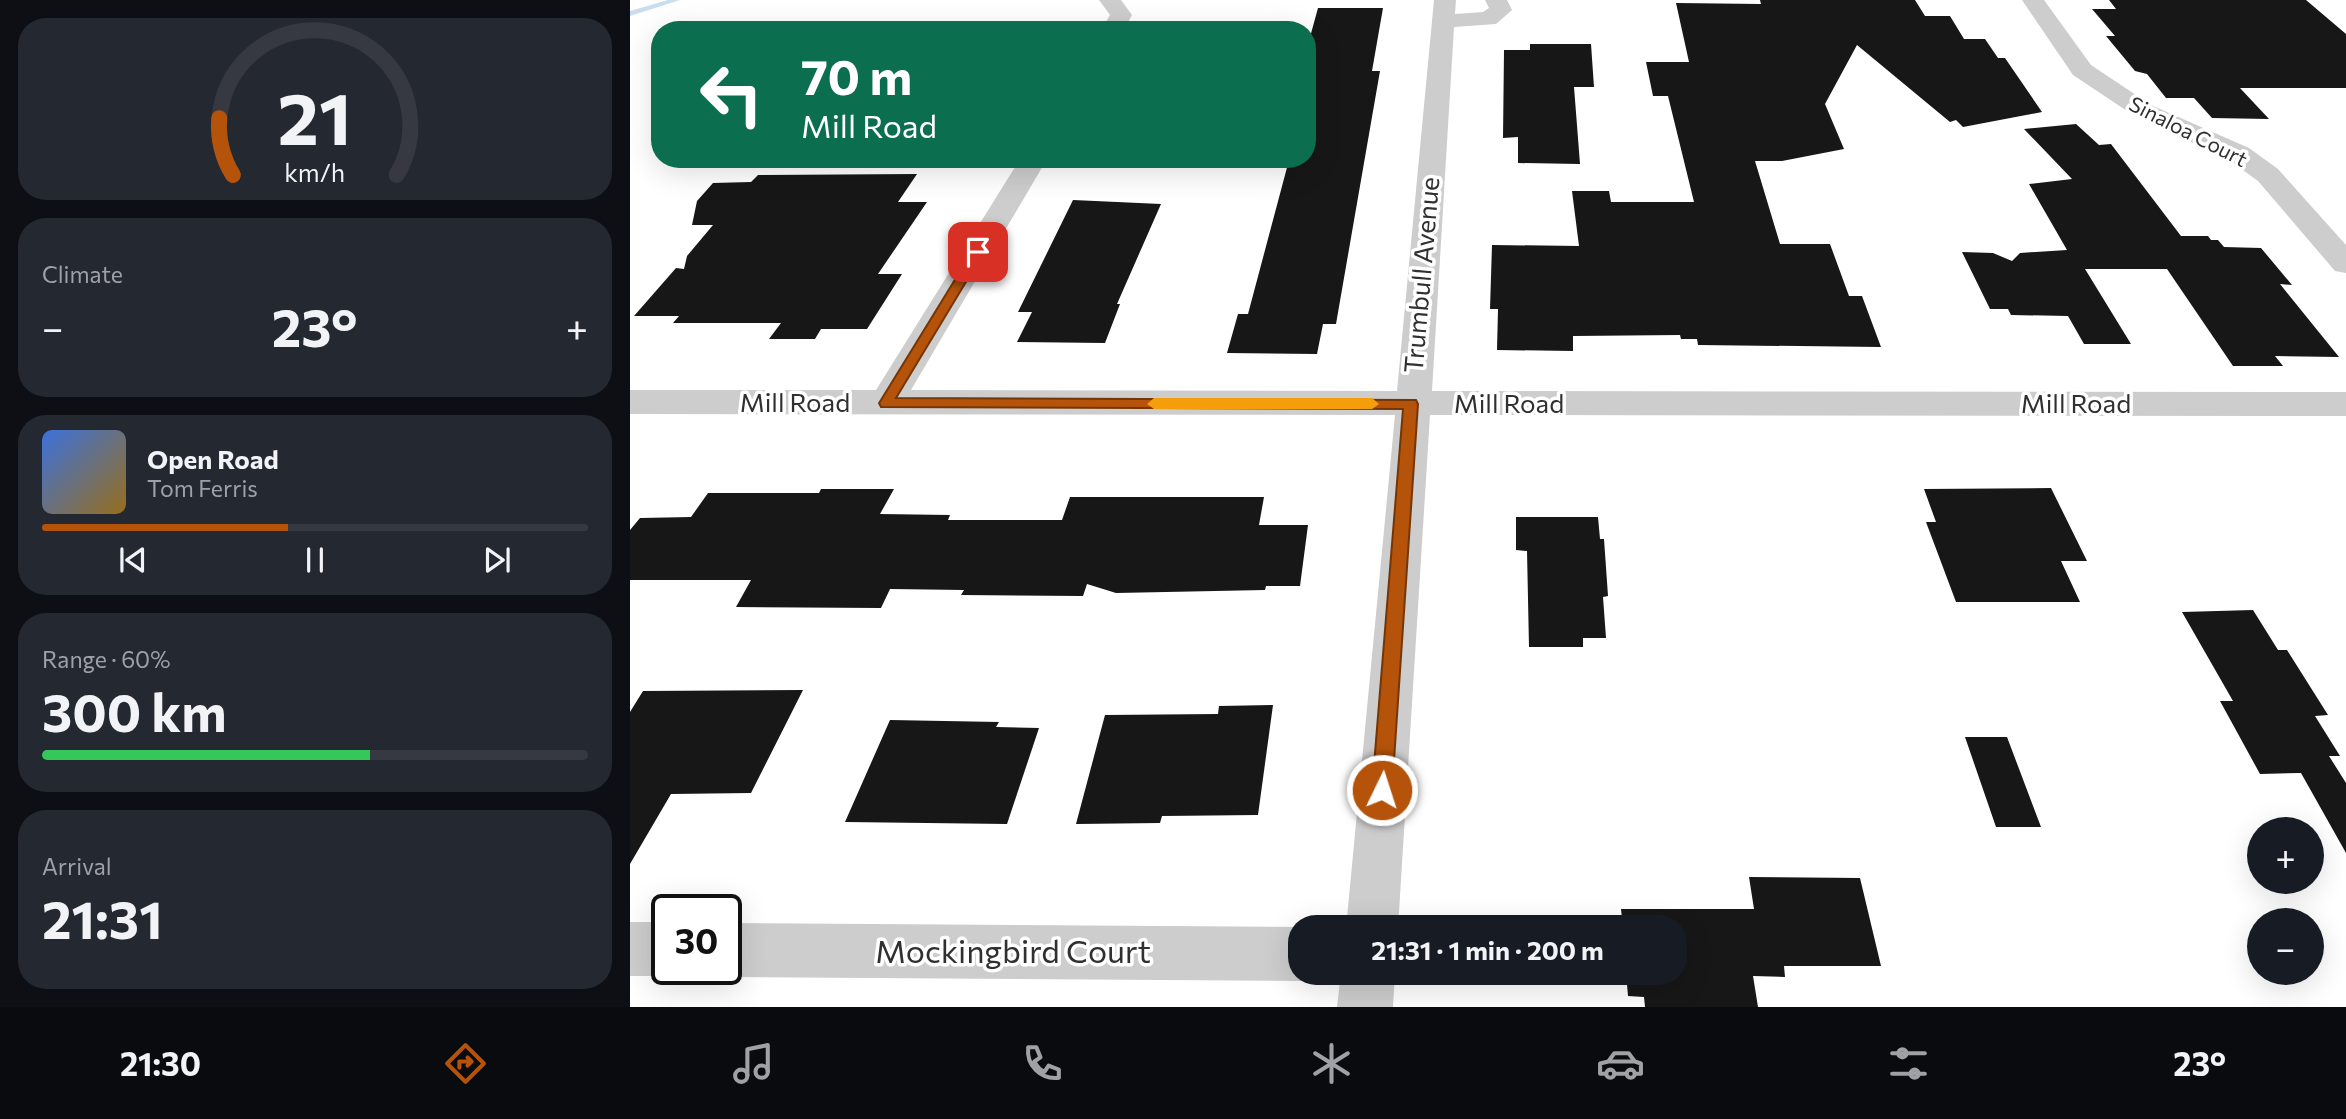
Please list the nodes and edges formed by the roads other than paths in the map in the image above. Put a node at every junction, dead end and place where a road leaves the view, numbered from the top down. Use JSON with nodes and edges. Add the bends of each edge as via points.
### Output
{"nodes":[{"id":1,"x":1110,"y":0,"type":"edge"},
{"id":2,"x":1496,"y":0,"type":"edge"},
{"id":3,"x":2033,"y":0,"type":"edge"},
{"id":4,"x":1444,"y":10,"type":"edge"},
{"id":5,"x":1117,"y":21,"type":"edge"},
{"id":6,"x":1029,"y":168,"type":"edge"},
{"id":7,"x":2346,"y":264,"type":"edge"},
{"id":8,"x":630,"y":402,"type":"edge"},
{"id":9,"x":886,"y":403,"type":"junction"},
{"id":10,"x":1411,"y":404,"type":"junction"},
{"id":11,"x":2346,"y":404,"type":"edge"},
{"id":12,"x":1373,"y":915,"type":"edge"},
{"id":13,"x":630,"y":949,"type":"edge"},
{"id":14,"x":651,"y":950,"type":"edge"},
{"id":15,"x":742,"y":950,"type":"edge"},
{"id":16,"x":1288,"y":954,"type":"edge"},
{"id":17,"x":1367,"y":985,"type":"edge"},
{"id":18,"x":1365,"y":1007,"type":"edge"}],
"edges":[{"from":1,"to":5,"type":"street","via":[[1121,15]]},
{"from":2,"to":4,"type":"street","via":[[1501,10],[1489,19]]},
{"from":3,"to":7,"type":"street","name":"Sinaloa Court","via":[[2082,70],[2142,110],[2239,154],[2268,175]]},
{"from":4,"to":10,"type":"street","name":"Trumbull Avenue"},
{"from":6,"to":9,"type":"street"},
{"from":8,"to":9,"type":"street","name":"Mill Road"},
{"from":9,"to":10,"type":"street","name":"Mill Road"},
{"from":10,"to":11,"type":"street","name":"Mill Road"},
{"from":10,"to":12,"type":"street","name":"Trumbull Avenue"},
{"from":13,"to":14,"type":"street"},
{"from":15,"to":16,"type":"street","name":"Mockingbird Court"},
{"from":17,"to":18,"type":"street"}]}
